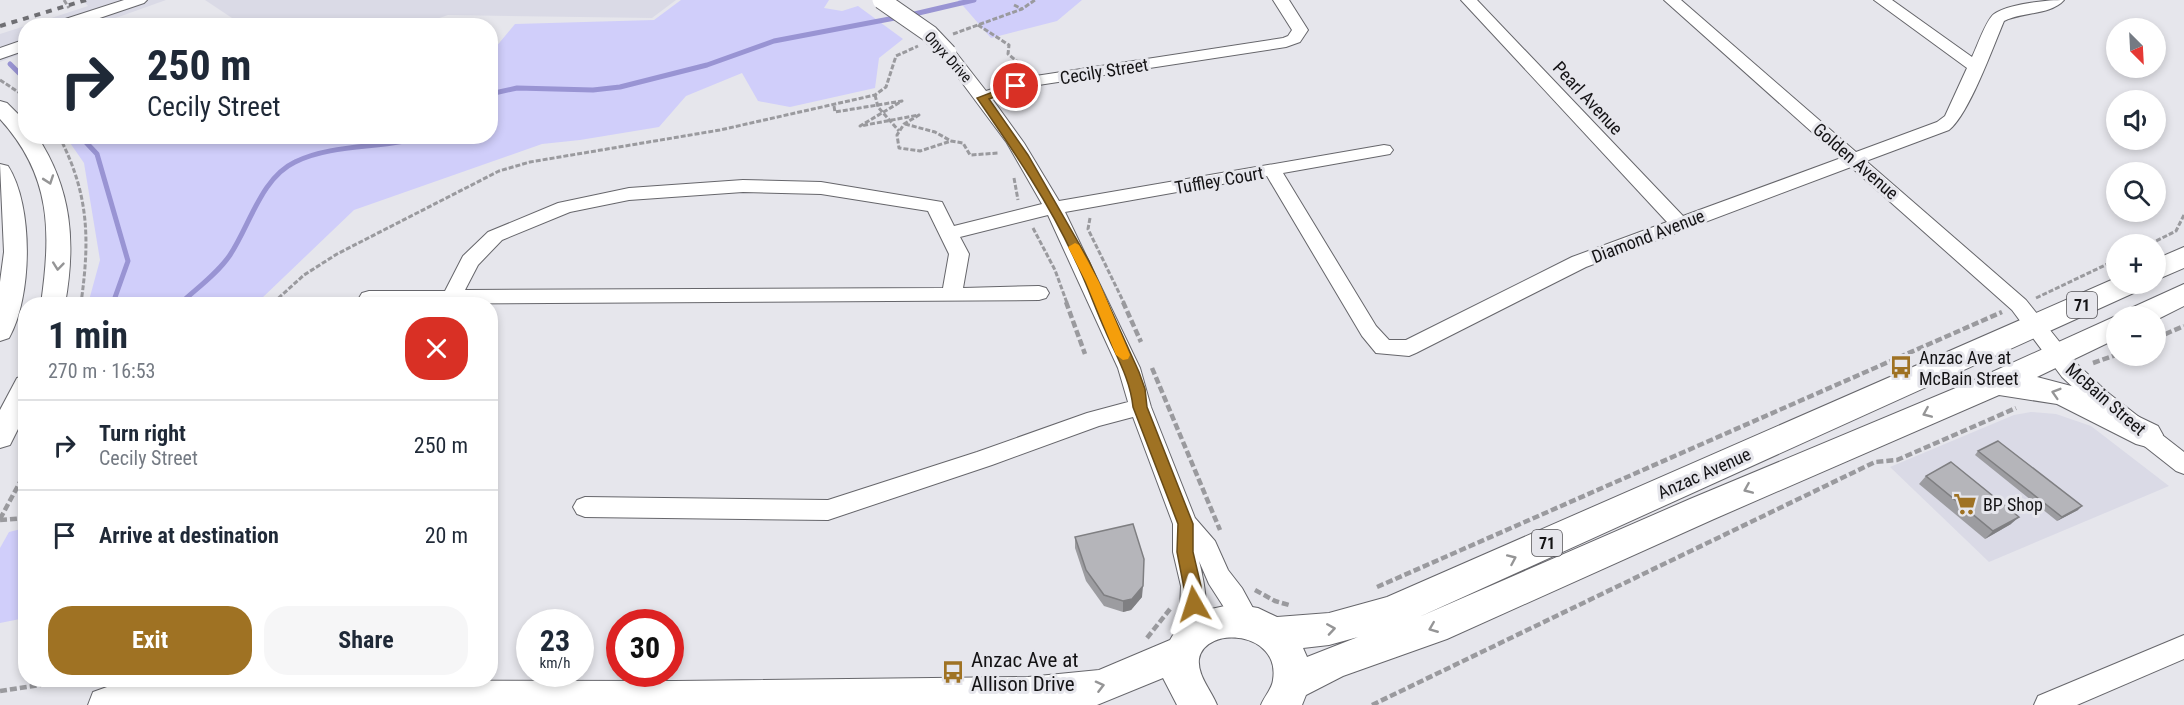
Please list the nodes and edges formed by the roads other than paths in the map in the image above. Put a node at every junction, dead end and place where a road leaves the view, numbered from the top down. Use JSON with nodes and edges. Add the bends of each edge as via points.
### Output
{"nodes":[{"id":1,"x":139,"y":0,"type":"edge"},
{"id":2,"x":881,"y":0,"type":"edge"},
{"id":3,"x":1281,"y":0,"type":"edge"},
{"id":4,"x":1469,"y":0,"type":"edge"},
{"id":5,"x":1672,"y":0,"type":"edge"},
{"id":6,"x":1882,"y":0,"type":"edge"},
{"id":7,"x":2056,"y":0,"type":"edge"},
{"id":8,"x":91,"y":16,"type":"junction"},
{"id":9,"x":85,"y":18,"type":"edge"},
{"id":10,"x":87,"y":18,"type":"edge"},
{"id":11,"x":18,"y":40,"type":"edge"},
{"id":12,"x":0,"y":46,"type":"edge"},
{"id":13,"x":18,"y":47,"type":"edge"},
{"id":14,"x":0,"y":54,"type":"edge"},
{"id":15,"x":1977,"y":68,"type":"junction"},
{"id":16,"x":982,"y":98,"type":"junction"},
{"id":17,"x":0,"y":107,"type":"edge"},
{"id":18,"x":18,"y":127,"type":"edge"},
{"id":19,"x":32,"y":144,"type":"edge"},
{"id":20,"x":1384,"y":150,"type":"dead end"},
{"id":21,"x":1854,"y":159,"type":"junction"},
{"id":22,"x":0,"y":171,"type":"edge"},
{"id":23,"x":1273,"y":171,"type":"junction"},
{"id":24,"x":1053,"y":209,"type":"junction"},
{"id":25,"x":1679,"y":224,"type":"junction"},
{"id":26,"x":951,"y":233,"type":"junction"},
{"id":27,"x":2184,"y":256,"type":"edge"},
{"id":28,"x":2166,"y":266,"type":"edge"},
{"id":29,"x":2106,"y":291,"type":"edge"},
{"id":30,"x":1039,"y":293,"type":"dead end"},
{"id":31,"x":2184,"y":294,"type":"edge"},
{"id":32,"x":952,"y":295,"type":"junction"},
{"id":33,"x":54,"y":297,"type":"edge"},
{"id":34,"x":452,"y":297,"type":"joint"},
{"id":35,"x":2159,"y":306,"type":"edge"},
{"id":36,"x":2028,"y":315,"type":"junction"},
{"id":37,"x":0,"y":332,"type":"edge"},
{"id":38,"x":2106,"y":334,"type":"edge"},
{"id":39,"x":2063,"y":363,"type":"junction"},
{"id":40,"x":1998,"y":383,"type":"junction"},
{"id":41,"x":18,"y":401,"type":"edge"},
{"id":42,"x":1140,"y":407,"type":"junction"},
{"id":43,"x":2147,"y":435,"type":"junction"},
{"id":44,"x":0,"y":437,"type":"edge"},
{"id":45,"x":2184,"y":465,"type":"edge"},
{"id":46,"x":585,"y":507,"type":"dead end"},
{"id":47,"x":1185,"y":524,"type":"junction"},
{"id":48,"x":1260,"y":628,"type":"junction"},
{"id":49,"x":1182,"y":631,"type":"junction"},
{"id":50,"x":2184,"y":647,"type":"edge"},
{"id":51,"x":1286,"y":694,"type":"edge"},
{"id":52,"x":107,"y":705,"type":"edge"},
{"id":53,"x":1198,"y":705,"type":"edge"},
{"id":54,"x":2047,"y":705,"type":"edge"}],
"edges":[{"from":1,"to":8,"type":"street"},
{"from":2,"to":16,"type":"street","name":"Onyx Drive","bridge":true,"via":[[930,34]]},
{"from":3,"to":16,"type":"street","name":"Cecily Street","via":[[1300,30],[1286,42],[1016,86]]},
{"from":4,"to":25,"type":"street","name":"Pearl Avenue"},
{"from":5,"to":21,"type":"street","name":"Golden Avenue"},
{"from":6,"to":15,"type":"street"},
{"from":7,"to":15,"type":"street","name":"Diamond Avenue","via":[[1998,18]]},
{"from":8,"to":9,"type":"street"},
{"from":8,"to":10,"type":"street"},
{"from":11,"to":12,"type":"street"},
{"from":13,"to":14,"type":"street"},
{"from":15,"to":21,"type":"street","name":"Diamond Avenue","via":[[1952,119],[1943,126]]},
{"from":16,"to":24,"type":"street","via":[[1023,155]]},
{"from":17,"to":18,"type":"main road"},
{"from":19,"to":33,"type":"main road","one_way":true,"via":[[48,174],[60,228]]},
{"from":20,"to":23,"type":"street","name":"Tuffley Court"},
{"from":21,"to":25,"type":"street","name":"Diamond Avenue"},
{"from":21,"to":36,"type":"street","name":"Golden Avenue"},
{"from":22,"to":37,"type":"main road","via":[[10,196],[16,236],[13,278]]},
{"from":23,"to":24,"type":"street","name":"Tuffley Court"},
{"from":23,"to":25,"type":"street","name":"Diamond Avenue","via":[[1383,348],[1409,348],[1579,262]]},
{"from":24,"to":26,"type":"street","name":"Tuffley Court"},
{"from":24,"to":42,"type":"street","via":[[1082,261],[1132,372]]},
{"from":26,"to":32,"type":"street","via":[[959,254]]},
{"from":26,"to":34,"type":"street","via":[[935,206],[821,188],[743,186],[629,194],[565,207],[495,236],[470,261]]},
{"from":27,"to":28,"type":"highway"},
{"from":29,"to":36,"type":"highway","name":"Anzac Avenue","number":"71"},
{"from":30,"to":32,"type":"street"},
{"from":31,"to":35,"type":"highway"},
{"from":32,"to":34,"type":"street"},
{"from":36,"to":39,"type":"street","name":"McBain Street"},
{"from":48,"to":36,"type":"highway","name":"Anzac Avenue","number":"71","one_way":true,"via":[[1329,630],[1392,612]]},
{"from":38,"to":39,"type":"highway","name":"Anzac Avenue","number":"71"},
{"from":39,"to":40,"type":"highway","name":"Anzac Avenue","number":"71"},
{"from":39,"to":43,"type":"street","name":"McBain Street","via":[[2099,399]]},
{"from":43,"to":40,"type":"highway","one_way":true,"via":[[2068,396]]},
{"from":40,"to":51,"type":"highway","name":"Anzac Avenue","number":"71","one_way":true,"via":[[1702,508],[1434,628],[1332,663]]},
{"from":41,"to":44,"type":"main road"},
{"from":42,"to":46,"type":"street","via":[[828,510]]},
{"from":42,"to":47,"type":"street"},
{"from":43,"to":45,"type":"street","name":"McBain Street"},
{"from":47,"to":48,"type":"street","via":[[1206,548],[1218,576]]},
{"from":47,"to":49,"type":"street","via":[[1185,552],[1193,586]]},
{"from":48,"to":49,"type":"highway","number":"71","via":[[1227,619]]},
{"from":48,"to":51,"type":"highway","number":"71","via":[[1289,656],[1292,669]]},
{"from":52,"to":49,"type":"highway","number":"71","one_way":true,"via":[[147,700],[321,695],[460,699],[1028,695],[1101,687]]},
{"from":49,"to":53,"type":"highway","via":[[1179,672],[1187,692]]},
{"from":50,"to":54,"type":"street"}]}
